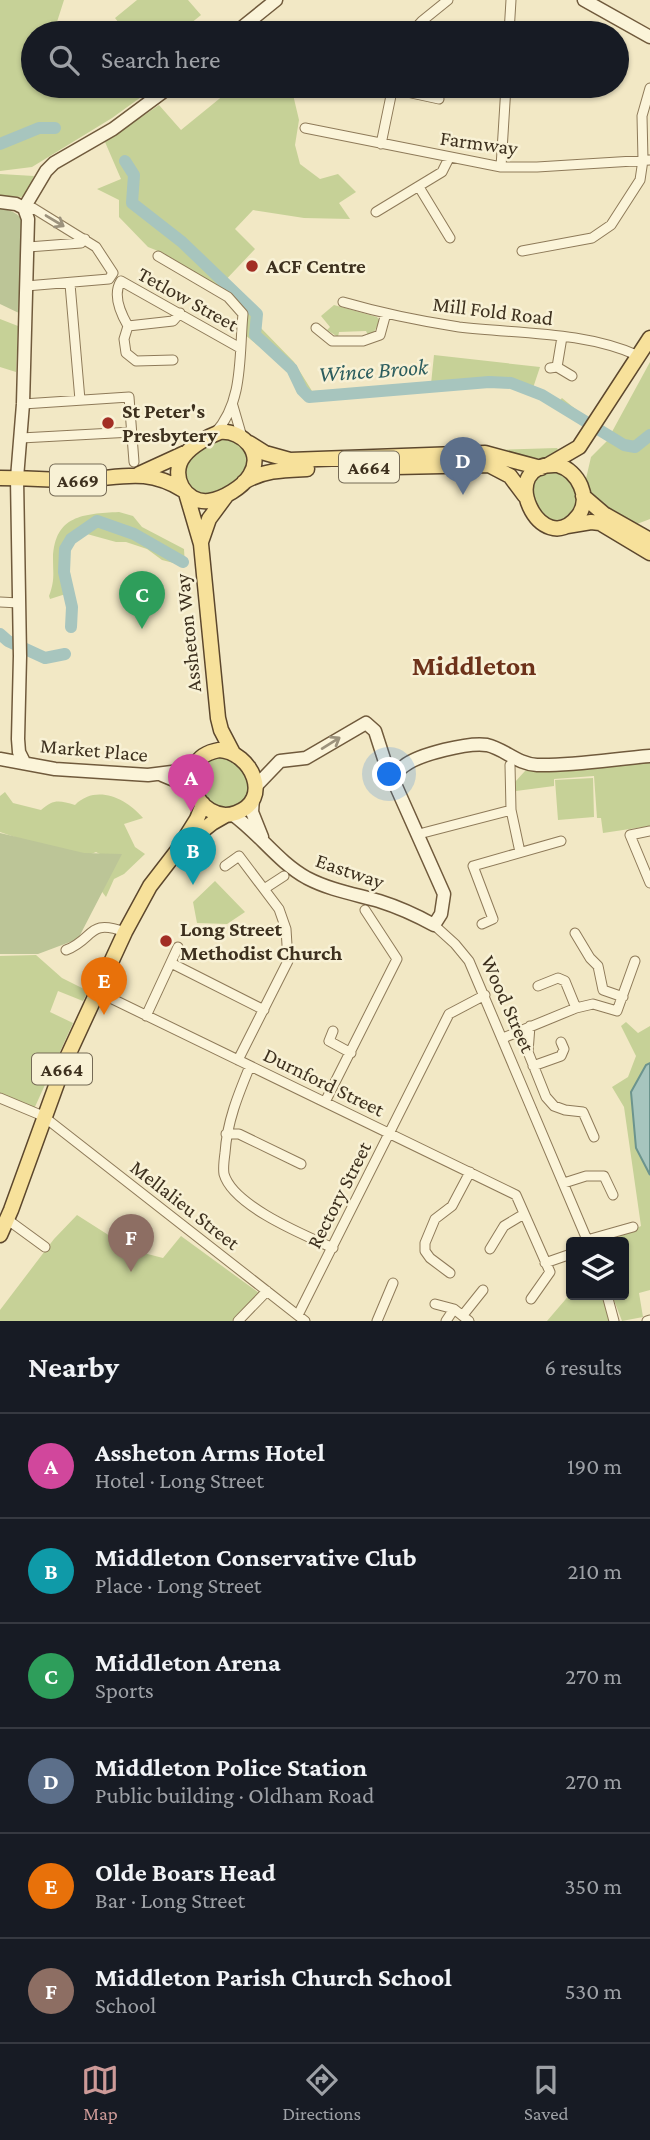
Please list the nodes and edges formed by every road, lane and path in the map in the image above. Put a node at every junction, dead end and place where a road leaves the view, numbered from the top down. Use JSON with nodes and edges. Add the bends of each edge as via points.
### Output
{"nodes":[{"id":1,"x":276,"y":0,"type":"edge"},
{"id":2,"x":448,"y":0,"type":"edge"},
{"id":3,"x":510,"y":0,"type":"edge"},
{"id":4,"x":584,"y":0,"type":"edge"},
{"id":5,"x":250,"y":21,"type":"edge"},
{"id":6,"x":422,"y":21,"type":"edge"},
{"id":7,"x":509,"y":21,"type":"edge"},
{"id":8,"x":621,"y":21,"type":"edge"},
{"id":9,"x":629,"y":25,"type":"edge"},
{"id":10,"x":650,"y":37,"type":"edge"},
{"id":11,"x":650,"y":88,"type":"edge"},
{"id":12,"x":155,"y":98,"type":"edge"},
{"id":13,"x":391,"y":98,"type":"edge"},
{"id":14,"x":435,"y":98,"type":"edge"},
{"id":15,"x":505,"y":98,"type":"edge"},
{"id":16,"x":439,"y":99,"type":"dead end"},
{"id":17,"x":305,"y":128,"type":"dead end"},
{"id":18,"x":381,"y":144,"type":"junction"},
{"id":19,"x":449,"y":158,"type":"junction"},
{"id":20,"x":646,"y":160,"type":"edge"},
{"id":21,"x":501,"y":167,"type":"junction"},
{"id":22,"x":419,"y":187,"type":"junction"},
{"id":23,"x":0,"y":202,"type":"edge"},
{"id":24,"x":25,"y":210,"type":"junction"},
{"id":25,"x":376,"y":212,"type":"dead end"},
{"id":26,"x":450,"y":238,"type":"dead end"},
{"id":27,"x":85,"y":239,"type":"junction"},
{"id":28,"x":28,"y":247,"type":"junction"},
{"id":29,"x":522,"y":251,"type":"dead end"},
{"id":30,"x":158,"y":256,"type":"dead end"},
{"id":31,"x":70,"y":284,"type":"junction"},
{"id":32,"x":26,"y":286,"type":"junction"},
{"id":33,"x":343,"y":302,"type":"dead end"},
{"id":34,"x":180,"y":313,"type":"junction"},
{"id":35,"x":386,"y":313,"type":"junction"},
{"id":36,"x":128,"y":326,"type":"junction"},
{"id":37,"x":316,"y":328,"type":"dead end"},
{"id":38,"x":562,"y":337,"type":"junction"},
{"id":39,"x":650,"y":338,"type":"edge"},
{"id":40,"x":240,"y":348,"type":"junction"},
{"id":41,"x":639,"y":356,"type":"junction"},
{"id":42,"x":173,"y":360,"type":"dead end"},
{"id":43,"x":572,"y":376,"type":"dead end"},
{"id":44,"x":80,"y":400,"type":"junction"},
{"id":45,"x":233,"y":400,"type":"junction"},
{"id":46,"x":23,"y":404,"type":"junction"},
{"id":47,"x":132,"y":432,"type":"junction"},
{"id":48,"x":214,"y":435,"type":"junction"},
{"id":49,"x":21,"y":439,"type":"junction"},
{"id":50,"x":246,"y":440,"type":"junction"},
{"id":51,"x":579,"y":447,"type":"junction"},
{"id":52,"x":187,"y":452,"type":"junction"},
{"id":53,"x":543,"y":467,"type":"junction"},
{"id":54,"x":136,"y":468,"type":"junction"},
{"id":55,"x":0,"y":478,"type":"edge"},
{"id":56,"x":17,"y":478,"type":"junction"},
{"id":57,"x":238,"y":487,"type":"junction"},
{"id":58,"x":582,"y":490,"type":"junction"},
{"id":59,"x":185,"y":491,"type":"junction"},
{"id":60,"x":525,"y":496,"type":"junction"},
{"id":61,"x":562,"y":526,"type":"junction"},
{"id":62,"x":650,"y":540,"type":"edge"},
{"id":63,"x":201,"y":544,"type":"junction"},
{"id":64,"x":650,"y":553,"type":"edge"},
{"id":65,"x":0,"y":602,"type":"edge"},
{"id":66,"x":19,"y":603,"type":"junction"},
{"id":67,"x":218,"y":718,"type":"junction"},
{"id":68,"x":233,"y":753,"type":"junction"},
{"id":69,"x":650,"y":756,"type":"edge"},
{"id":70,"x":0,"y":759,"type":"edge"},
{"id":71,"x":198,"y":761,"type":"junction"},
{"id":72,"x":24,"y":762,"type":"junction"},
{"id":73,"x":512,"y":762,"type":"junction"},
{"id":74,"x":275,"y":765,"type":"junction"},
{"id":75,"x":250,"y":767,"type":"junction"},
{"id":76,"x":398,"y":772,"type":"junction"},
{"id":77,"x":162,"y":775,"type":"junction"},
{"id":78,"x":193,"y":788,"type":"junction"},
{"id":79,"x":254,"y":792,"type":"junction"},
{"id":80,"x":203,"y":804,"type":"junction"},
{"id":81,"x":511,"y":810,"type":"junction"},
{"id":82,"x":229,"y":815,"type":"junction"},
{"id":83,"x":650,"y":831,"type":"edge"},
{"id":84,"x":419,"y":834,"type":"junction"},
{"id":85,"x":263,"y":840,"type":"junction"},
{"id":86,"x":561,"y":841,"type":"dead end"},
{"id":87,"x":177,"y":851,"type":"junction"},
{"id":88,"x":520,"y":852,"type":"junction"},
{"id":89,"x":225,"y":866,"type":"dead end"},
{"id":90,"x":284,"y":876,"type":"dead end"},
{"id":91,"x":650,"y":883,"type":"edge"},
{"id":92,"x":264,"y":890,"type":"junction"},
{"id":93,"x":365,"y":910,"type":"dead end"},
{"id":94,"x":482,"y":924,"type":"dead end"},
{"id":95,"x":433,"y":925,"type":"junction"},
{"id":96,"x":125,"y":932,"type":"junction"},
{"id":97,"x":575,"y":933,"type":"dead end"},
{"id":98,"x":178,"y":947,"type":"dead end"},
{"id":99,"x":66,"y":950,"type":"dead end"},
{"id":100,"x":635,"y":961,"type":"dead end"},
{"id":101,"x":171,"y":963,"type":"junction"},
{"id":102,"x":538,"y":986,"type":"dead end"},
{"id":103,"x":98,"y":992,"type":"junction"},
{"id":104,"x":485,"y":996,"type":"junction"},
{"id":105,"x":623,"y":996,"type":"junction"},
{"id":106,"x":576,"y":1007,"type":"junction"},
{"id":107,"x":264,"y":1010,"type":"junction"},
{"id":108,"x":146,"y":1016,"type":"junction"},
{"id":109,"x":530,"y":1026,"type":"junction"},
{"id":110,"x":333,"y":1031,"type":"dead end"},
{"id":111,"x":503,"y":1038,"type":"junction"},
{"id":112,"x":561,"y":1042,"type":"dead end"},
{"id":113,"x":351,"y":1052,"type":"junction"},
{"id":114,"x":238,"y":1060,"type":"junction"},
{"id":115,"x":250,"y":1066,"type":"junction"},
{"id":116,"x":534,"y":1066,"type":"junction"},
{"id":117,"x":1,"y":1101,"type":"edge"},
{"id":118,"x":326,"y":1102,"type":"junction"},
{"id":119,"x":43,"y":1116,"type":"junction"},
{"id":120,"x":390,"y":1133,"type":"junction"},
{"id":121,"x":226,"y":1134,"type":"junction"},
{"id":122,"x":594,"y":1137,"type":"dead end"},
{"id":123,"x":301,"y":1164,"type":"dead end"},
{"id":124,"x":470,"y":1172,"type":"junction"},
{"id":125,"x":564,"y":1183,"type":"junction"},
{"id":126,"x":612,"y":1195,"type":"dead end"},
{"id":127,"x":6,"y":1211,"type":"edge"},
{"id":128,"x":524,"y":1214,"type":"junction"},
{"id":129,"x":633,"y":1227,"type":"dead end"},
{"id":130,"x":0,"y":1235,"type":"edge"},
{"id":131,"x":586,"y":1237,"type":"edge"},
{"id":132,"x":601,"y":1237,"type":"edge"},
{"id":133,"x":45,"y":1247,"type":"dead end"},
{"id":134,"x":332,"y":1248,"type":"junction"},
{"id":135,"x":490,"y":1249,"type":"dead end"},
{"id":136,"x":566,"y":1256,"type":"edge"},
{"id":137,"x":545,"y":1263,"type":"junction"},
{"id":138,"x":450,"y":1273,"type":"dead end"},
{"id":139,"x":393,"y":1283,"type":"dead end"},
{"id":140,"x":483,"y":1290,"type":"dead end"},
{"id":141,"x":267,"y":1291,"type":"junction"},
{"id":142,"x":531,"y":1299,"type":"dead end"},
{"id":143,"x":608,"y":1300,"type":"edge"},
{"id":144,"x":435,"y":1304,"type":"dead end"},
{"id":145,"x":454,"y":1309,"type":"junction"},
{"id":146,"x":301,"y":1318,"type":"edge"},
{"id":147,"x":466,"y":1318,"type":"edge"},
{"id":148,"x":238,"y":1321,"type":"edge"},
{"id":149,"x":377,"y":1321,"type":"edge"},
{"id":150,"x":446,"y":1321,"type":"edge"},
{"id":151,"x":614,"y":1321,"type":"edge"}],
"edges":[{"from":1,"to":5,"type":"street"},
{"from":2,"to":6,"type":"street"},
{"from":3,"to":7,"type":"street"},
{"from":4,"to":8,"type":"street"},
{"from":9,"to":10,"type":"street"},
{"from":11,"to":20,"type":"street","via":[[642,117]]},
{"from":12,"to":24,"type":"street","via":[[54,163]]},
{"from":13,"to":18,"type":"street"},
{"from":14,"to":16,"type":"street"},
{"from":15,"to":21,"type":"street"},
{"from":17,"to":18,"type":"street","name":"Farmway"},
{"from":18,"to":19,"type":"street","name":"Farmway"},
{"from":19,"to":21,"type":"street","name":"Farmway"},
{"from":19,"to":22,"type":"street","via":[[442,172]]},
{"from":20,"to":21,"type":"street","name":"Farmway"},
{"from":20,"to":29,"type":"street","via":[[638,185],[604,231],[592,238]]},
{"from":22,"to":25,"type":"street"},
{"from":22,"to":26,"type":"street"},
{"from":23,"to":24,"type":"street"},
{"from":24,"to":27,"type":"street","one_way":true,"via":[[33,208]]},
{"from":24,"to":28,"type":"street"},
{"from":27,"to":28,"type":"street"},
{"from":27,"to":31,"type":"street","via":[[113,273],[109,279]]},
{"from":28,"to":32,"type":"street"},
{"from":30,"to":40,"type":"street","via":[[228,297],[243,314]]},
{"from":31,"to":32,"type":"street"},
{"from":31,"to":44,"type":"street"},
{"from":32,"to":46,"type":"street"},
{"from":33,"to":35,"type":"street","name":"Mill Fold Road"},
{"from":34,"to":36,"type":"street","via":[[173,321]]},
{"from":34,"to":36,"type":"street","name":"Tetlow Street","via":[[120,282],[120,312]]},
{"from":34,"to":40,"type":"street","name":"Tetlow Street"},
{"from":35,"to":37,"type":"street","via":[[380,335],[363,341],[332,341]]},
{"from":35,"to":38,"type":"street","name":"Mill Fold Road","via":[[458,327]]},
{"from":36,"to":42,"type":"street","via":[[126,353],[136,361]]},
{"from":38,"to":41,"type":"street","name":"Mill Fold Road"},
{"from":38,"to":43,"type":"street","via":[[554,367]]},
{"from":39,"to":41,"type":"main road"},
{"from":40,"to":45,"type":"street"},
{"from":41,"to":51,"type":"main road"},
{"from":44,"to":46,"type":"street"},
{"from":44,"to":47,"type":"street","via":[[129,397]]},
{"from":45,"to":48,"type":"street"},
{"from":45,"to":50,"type":"street"},
{"from":46,"to":49,"type":"street"},
{"from":47,"to":49,"type":"street"},
{"from":47,"to":54,"type":"street"},
{"from":48,"to":50,"type":"main road","number":"A664","via":[[226,432]]},
{"from":48,"to":52,"type":"main road"},
{"from":49,"to":56,"type":"street"},
{"from":50,"to":53,"type":"main road","number":"A664","via":[[265,453],[290,460],[485,453]]},
{"from":50,"to":57,"type":"main road","via":[[254,463]]},
{"from":51,"to":53,"type":"main road"},
{"from":51,"to":58,"type":"main road","via":[[577,473]]},
{"from":52,"to":54,"type":"main road"},
{"from":52,"to":59,"type":"main road","via":[[178,472]]},
{"from":53,"to":58,"type":"main road","number":"A664","via":[[568,469]]},
{"from":53,"to":60,"type":"main road","via":[[528,480]]},
{"from":54,"to":56,"type":"main road","number":"A669","via":[[77,480]]},
{"from":54,"to":59,"type":"main road"},
{"from":55,"to":56,"type":"main road","number":"A669"},
{"from":56,"to":66,"type":"street"},
{"from":57,"to":59,"type":"main road","number":"A664","via":[[210,501],[197,500]]},
{"from":57,"to":60,"type":"main road","number":"A664","via":[[260,473],[280,470],[482,464],[510,476]]},
{"from":57,"to":63,"type":"main road","name":"Assheton Way","via":[[215,509]]},
{"from":58,"to":61,"type":"main road","via":[[579,515]]},
{"from":58,"to":62,"type":"main road","via":[[604,514]]},
{"from":59,"to":63,"type":"main road","name":"Assheton Way"},
{"from":60,"to":61,"type":"main road","number":"A664","via":[[538,520]]},
{"from":61,"to":64,"type":"main road","via":[[595,523]]},
{"from":63,"to":67,"type":"main road","name":"Assheton Way"},
{"from":65,"to":66,"type":"street"},
{"from":66,"to":72,"type":"street","via":[[18,739]]},
{"from":67,"to":68,"type":"main road","name":"Assheton Way"},
{"from":67,"to":71,"type":"main road","name":"Assheton Way"},
{"from":68,"to":71,"type":"main road","via":[[219,750]]},
{"from":68,"to":75,"type":"main road"},
{"from":69,"to":73,"type":"street","via":[[539,765]]},
{"from":70,"to":72,"type":"street","name":"Market Place"},
{"from":71,"to":77,"type":"street","name":"Market Place"},
{"from":71,"to":78,"type":"main road","via":[[191,777]]},
{"from":72,"to":77,"type":"street","name":"Market Place","via":[[55,769]]},
{"from":73,"to":76,"type":"street","via":[[486,745],[474,745],[424,756]]},
{"from":73,"to":81,"type":"street"},
{"from":74,"to":75,"type":"street"},
{"from":74,"to":76,"type":"street","one_way":true,"via":[[306,758],[366,723],[375,731],[385,762]]},
{"from":74,"to":79,"type":"street"},
{"from":75,"to":79,"type":"main road"},
{"from":76,"to":84,"type":"street","via":[[395,784]]},
{"from":77,"to":78,"type":"street","name":"Market Place"},
{"from":78,"to":80,"type":"main road"},
{"from":79,"to":82,"type":"main road","number":"A664","via":[[246,808]]},
{"from":79,"to":85,"type":"street","name":"Eastway","via":[[252,812]]},
{"from":80,"to":82,"type":"main road"},
{"from":80,"to":87,"type":"main road","number":"A664"},
{"from":81,"to":84,"type":"street"},
{"from":81,"to":88,"type":"street"},
{"from":82,"to":85,"type":"street","name":"Eastway"},
{"from":82,"to":87,"type":"main road","number":"A664"},
{"from":83,"to":91,"type":"street","via":[[630,835]]},
{"from":84,"to":95,"type":"street","via":[[444,894],[441,914]]},
{"from":85,"to":95,"type":"street","name":"Eastway","via":[[306,877],[409,911]]},
{"from":86,"to":88,"type":"street"},
{"from":87,"to":96,"type":"main road","number":"A664","via":[[150,886]]},
{"from":88,"to":94,"type":"street","via":[[473,866],[493,919]]},
{"from":89,"to":92,"type":"street","via":[[239,856]]},
{"from":90,"to":92,"type":"street"},
{"from":92,"to":107,"type":"street","via":[[279,909],[286,929],[288,961]]},
{"from":93,"to":113,"type":"street","via":[[397,959]]},
{"from":95,"to":104,"type":"street","name":"Wood Street","via":[[469,961]]},
{"from":96,"to":99,"type":"street","via":[[108,926],[95,928]]},
{"from":96,"to":103,"type":"main road","number":"A664"},
{"from":97,"to":105,"type":"street","via":[[598,966],[603,990]]},
{"from":98,"to":101,"type":"street"},
{"from":100,"to":105,"type":"street"},
{"from":101,"to":107,"type":"street"},
{"from":101,"to":108,"type":"street"},
{"from":102,"to":106,"type":"street","via":[[558,978],[565,981]]},
{"from":103,"to":108,"type":"street","name":"Durnford Street"},
{"from":103,"to":119,"type":"main road","number":"A664"},
{"from":104,"to":111,"type":"street","name":"Wood Street"},
{"from":104,"to":120,"type":"street","name":"Rectory Street","via":[[449,1014]]},
{"from":105,"to":106,"type":"street","via":[[617,1011],[593,1004]]},
{"from":106,"to":109,"type":"street"},
{"from":107,"to":114,"type":"street"},
{"from":108,"to":114,"type":"street","name":"Durnford Street"},
{"from":109,"to":111,"type":"street"},
{"from":109,"to":116,"type":"street","via":[[528,1052]]},
{"from":110,"to":113,"type":"street","via":[[328,1041]]},
{"from":111,"to":125,"type":"street","name":"Wood Street"},
{"from":112,"to":116,"type":"street","via":[[561,1056]]},
{"from":113,"to":118,"type":"street"},
{"from":114,"to":115,"type":"street","name":"Durnford Street"},
{"from":115,"to":118,"type":"street","name":"Durnford Street"},
{"from":115,"to":121,"type":"street"},
{"from":116,"to":122,"type":"street","via":[[546,1097],[554,1106],[583,1112]]},
{"from":117,"to":119,"type":"street","name":"Mellalieu Street"},
{"from":118,"to":120,"type":"street","name":"Durnford Street"},
{"from":119,"to":127,"type":"main road","number":"A664"},
{"from":119,"to":141,"type":"street","name":"Mellalieu Street"},
{"from":120,"to":124,"type":"street","name":"Durnford Street"},
{"from":120,"to":134,"type":"street","name":"Rectory Street"},
{"from":121,"to":123,"type":"street","via":[[239,1134]]},
{"from":121,"to":134,"type":"street","via":[[223,1172],[229,1187],[298,1233]]},
{"from":124,"to":128,"type":"street","name":"Durnford Street","via":[[516,1195]]},
{"from":124,"to":138,"type":"street","via":[[452,1206],[435,1219],[425,1243],[429,1258]]},
{"from":125,"to":126,"type":"street","via":[[604,1176]]},
{"from":125,"to":131,"type":"street","name":"Wood Street"},
{"from":127,"to":130,"type":"main road","number":"A664"},
{"from":127,"to":133,"type":"street"},
{"from":128,"to":135,"type":"street","via":[[504,1226]]},
{"from":128,"to":137,"type":"street","name":"Durnford Street"},
{"from":129,"to":132,"type":"street"},
{"from":134,"to":146,"type":"street","name":"Rectory Street"},
{"from":136,"to":137,"type":"street"},
{"from":137,"to":142,"type":"street","via":[[550,1272]]},
{"from":139,"to":149,"type":"street"},
{"from":140,"to":147,"type":"street"},
{"from":141,"to":146,"type":"street","name":"Mellalieu Street"},
{"from":141,"to":148,"type":"street"},
{"from":143,"to":151,"type":"street"},
{"from":144,"to":145,"type":"street"},
{"from":145,"to":147,"type":"street"},
{"from":145,"to":150,"type":"street"}]}
